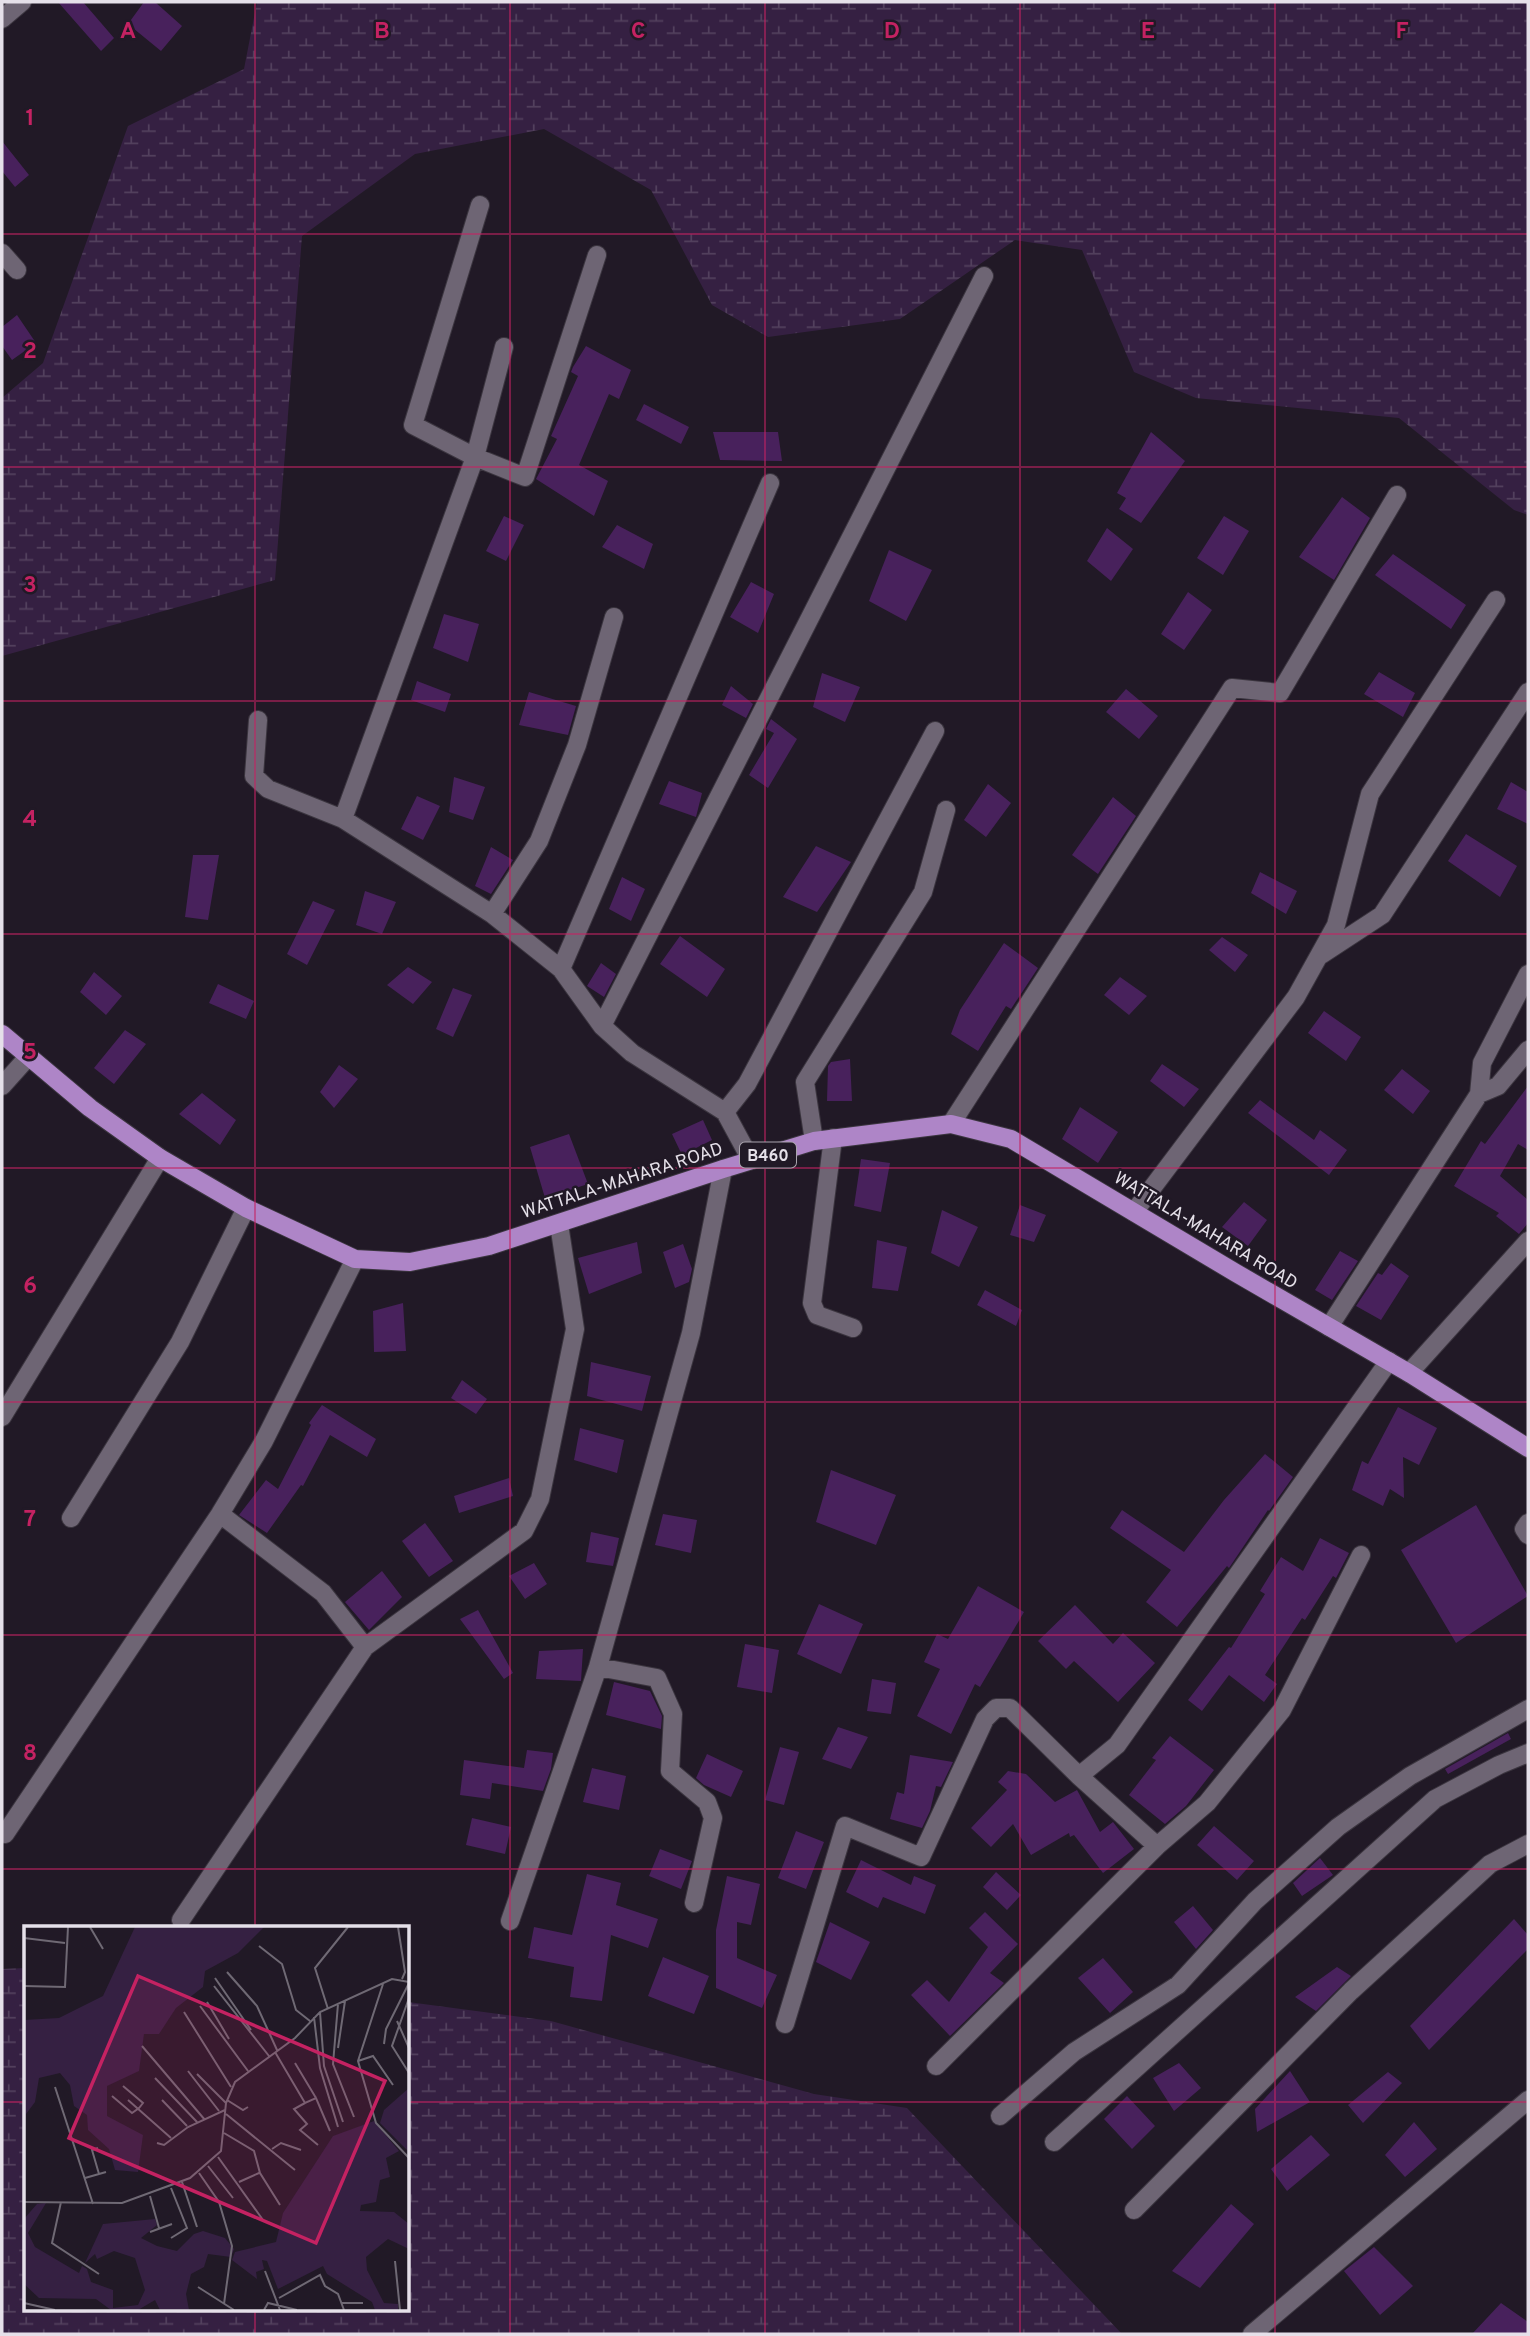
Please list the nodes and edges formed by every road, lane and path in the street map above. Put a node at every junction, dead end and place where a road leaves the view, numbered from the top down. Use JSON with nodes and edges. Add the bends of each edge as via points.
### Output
{"nodes":[{"id":1,"x":22,"y":2,"type":"edge"},
{"id":2,"x":2,"y":19,"type":"edge"},
{"id":3,"x":480,"y":205,"type":"dead end"},
{"id":4,"x":2,"y":253,"type":"edge"},
{"id":5,"x":597,"y":255,"type":"dead end"},
{"id":6,"x":18,"y":270,"type":"dead end"},
{"id":7,"x":984,"y":276,"type":"dead end"},
{"id":8,"x":503,"y":348,"type":"dead end"},
{"id":9,"x":475,"y":457,"type":"junction"},
{"id":10,"x":770,"y":483,"type":"dead end"},
{"id":11,"x":1396,"y":495,"type":"dead end"},
{"id":12,"x":1496,"y":600,"type":"dead end"},
{"id":13,"x":614,"y":617,"type":"dead end"},
{"id":14,"x":1528,"y":692,"type":"edge"},
{"id":15,"x":258,"y":720,"type":"dead end"},
{"id":16,"x":935,"y":731,"type":"dead end"},
{"id":17,"x":946,"y":810,"type":"dead end"},
{"id":18,"x":343,"y":819,"type":"junction"},
{"id":19,"x":492,"y":914,"type":"junction"},
{"id":20,"x":1319,"y":956,"type":"junction"},
{"id":21,"x":561,"y":970,"type":"junction"},
{"id":22,"x":1528,"y":974,"type":"edge"},
{"id":23,"x":602,"y":1026,"type":"junction"},
{"id":24,"x":2,"y":1034,"type":"edge"},
{"id":25,"x":1528,"y":1050,"type":"edge"},
{"id":26,"x":28,"y":1057,"type":"junction"},
{"id":27,"x":2,"y":1086,"type":"edge"},
{"id":28,"x":1479,"y":1094,"type":"junction"},
{"id":29,"x":725,"y":1112,"type":"junction"},
{"id":30,"x":951,"y":1124,"type":"junction"},
{"id":31,"x":833,"y":1138,"type":"junction"},
{"id":32,"x":814,"y":1141,"type":"junction"},
{"id":33,"x":160,"y":1158,"type":"junction"},
{"id":34,"x":751,"y":1160,"type":"junction"},
{"id":35,"x":723,"y":1168,"type":"junction"},
{"id":36,"x":246,"y":1208,"type":"junction"},
{"id":37,"x":1134,"y":1212,"type":"junction"},
{"id":38,"x":559,"y":1224,"type":"junction"},
{"id":39,"x":1528,"y":1241,"type":"edge"},
{"id":40,"x":355,"y":1259,"type":"junction"},
{"id":41,"x":1329,"y":1327,"type":"junction"},
{"id":42,"x":853,"y":1328,"type":"dead end"},
{"id":43,"x":1389,"y":1361,"type":"junction"},
{"id":44,"x":1409,"y":1373,"type":"junction"},
{"id":45,"x":2,"y":1417,"type":"edge"},
{"id":46,"x":1528,"y":1448,"type":"edge"},
{"id":47,"x":220,"y":1514,"type":"junction"},
{"id":48,"x":71,"y":1518,"type":"dead end"},
{"id":49,"x":1528,"y":1523,"type":"edge"},
{"id":50,"x":1528,"y":1535,"type":"edge"},
{"id":51,"x":1362,"y":1555,"type":"dead end"},
{"id":52,"x":365,"y":1647,"type":"junction"},
{"id":53,"x":598,"y":1667,"type":"junction"},
{"id":54,"x":1528,"y":1709,"type":"edge"},
{"id":55,"x":1528,"y":1753,"type":"edge"},
{"id":56,"x":1079,"y":1776,"type":"junction"},
{"id":57,"x":5,"y":1834,"type":"dead end"},
{"id":58,"x":1528,"y":1844,"type":"edge"},
{"id":59,"x":1157,"y":1846,"type":"junction"},
{"id":60,"x":694,"y":1903,"type":"dead end"},
{"id":61,"x":181,"y":1920,"type":"dead end"},
{"id":62,"x":510,"y":1921,"type":"dead end"},
{"id":63,"x":785,"y":2024,"type":"dead end"},
{"id":64,"x":936,"y":2066,"type":"dead end"},
{"id":65,"x":1528,"y":2100,"type":"edge"},
{"id":66,"x":1000,"y":2116,"type":"dead end"},
{"id":67,"x":1055,"y":2143,"type":"dead end"},
{"id":68,"x":1134,"y":2210,"type":"dead end"},
{"id":69,"x":1252,"y":2334,"type":"edge"}],
"edges":[{"from":1,"to":2,"type":"street"},
{"from":3,"to":9,"type":"street","via":[[413,425]]},
{"from":4,"to":6,"type":"street"},
{"from":5,"to":9,"type":"street","via":[[525,477]]},
{"from":7,"to":23,"type":"street"},
{"from":8,"to":9,"type":"street"},
{"from":9,"to":18,"type":"street"},
{"from":10,"to":21,"type":"street"},
{"from":11,"to":30,"type":"street","via":[[1280,693],[1233,688]]},
{"from":12,"to":20,"type":"street","via":[[1370,794],[1336,925]]},
{"from":13,"to":19,"type":"street","via":[[577,745],[539,841]]},
{"from":14,"to":20,"type":"street","via":[[1382,915]]},
{"from":15,"to":18,"type":"street","via":[[254,776],[268,789]]},
{"from":16,"to":29,"type":"street","via":[[747,1084]]},
{"from":17,"to":32,"type":"street","via":[[923,891],[805,1082]]},
{"from":18,"to":19,"type":"street"},
{"from":19,"to":21,"type":"street"},
{"from":20,"to":37,"type":"street","via":[[1296,997]]},
{"from":21,"to":23,"type":"street"},
{"from":22,"to":28,"type":"street","via":[[1482,1063]]},
{"from":23,"to":29,"type":"street","via":[[632,1053]]},
{"from":24,"to":26,"type":"main road","name":"WATTALA-MAHARA ROAD","number":"B460"},
{"from":25,"to":28,"type":"street","via":[[1498,1086]]},
{"from":26,"to":27,"type":"street"},
{"from":26,"to":33,"type":"main road","name":"WATTALA-MAHARA ROAD","number":"B460"},
{"from":28,"to":41,"type":"street"},
{"from":29,"to":34,"type":"street"},
{"from":30,"to":31,"type":"main road","name":"WATTALA-MAHARA ROAD","number":"B460"},
{"from":30,"to":37,"type":"main road","name":"WATTALA-MAHARA ROAD","number":"B460","via":[[1011,1139]]},
{"from":31,"to":32,"type":"main road","name":"WATTALA-MAHARA ROAD","number":"B460"},
{"from":31,"to":42,"type":"street","via":[[812,1303],[817,1315]]},
{"from":32,"to":34,"type":"main road","name":"WATTALA-MAHARA ROAD","number":"B460"},
{"from":33,"to":36,"type":"main road","name":"WATTALA-MAHARA ROAD","number":"B460"},
{"from":33,"to":45,"type":"street"},
{"from":34,"to":35,"type":"main road","name":"WATTALA-MAHARA ROAD","number":"B460"},
{"from":35,"to":38,"type":"main road","name":"WATTALA-MAHARA ROAD","number":"B460"},
{"from":35,"to":53,"type":"street","via":[[691,1333]]},
{"from":36,"to":40,"type":"main road","name":"WATTALA-MAHARA ROAD","number":"B460"},
{"from":36,"to":48,"type":"street","via":[[180,1342]]},
{"from":37,"to":41,"type":"main road","name":"WATTALA-MAHARA ROAD","number":"B460"},
{"from":38,"to":40,"type":"main road","name":"WATTALA-MAHARA ROAD","number":"B460","via":[[489,1246],[410,1262]]},
{"from":38,"to":52,"type":"street","via":[[575,1329],[540,1499],[524,1531]]},
{"from":39,"to":44,"type":"street"},
{"from":40,"to":47,"type":"street","via":[[264,1441]]},
{"from":41,"to":43,"type":"main road","name":"WATTALA-MAHARA ROAD","number":"B460"},
{"from":43,"to":44,"type":"main road","name":"WATTALA-MAHARA ROAD","number":"B460"},
{"from":43,"to":56,"type":"street","via":[[1117,1745]]},
{"from":44,"to":46,"type":"main road","name":"WATTALA-MAHARA ROAD","number":"B460"},
{"from":47,"to":52,"type":"street","via":[[323,1592]]},
{"from":47,"to":57,"type":"street"},
{"from":49,"to":50,"type":"street","via":[[1524,1529]]},
{"from":51,"to":59,"type":"street","via":[[1282,1710],[1207,1803]]},
{"from":52,"to":61,"type":"street"},
{"from":53,"to":60,"type":"street","via":[[657,1678],[673,1714],[670,1771],[707,1802],[713,1818]]},
{"from":53,"to":62,"type":"street"},
{"from":54,"to":66,"type":"street","via":[[1410,1776],[1338,1827],[1255,1901],[1178,1985],[1074,2052]]},
{"from":55,"to":67,"type":"street","via":[[1435,1800]]},
{"from":56,"to":59,"type":"street"},
{"from":56,"to":63,"type":"street","via":[[1010,1708],[996,1708],[985,1719],[921,1857],[845,1826]]},
{"from":58,"to":68,"type":"street","via":[[1490,1864],[1351,1991]]},
{"from":59,"to":64,"type":"street"},
{"from":65,"to":69,"type":"street"}]}
